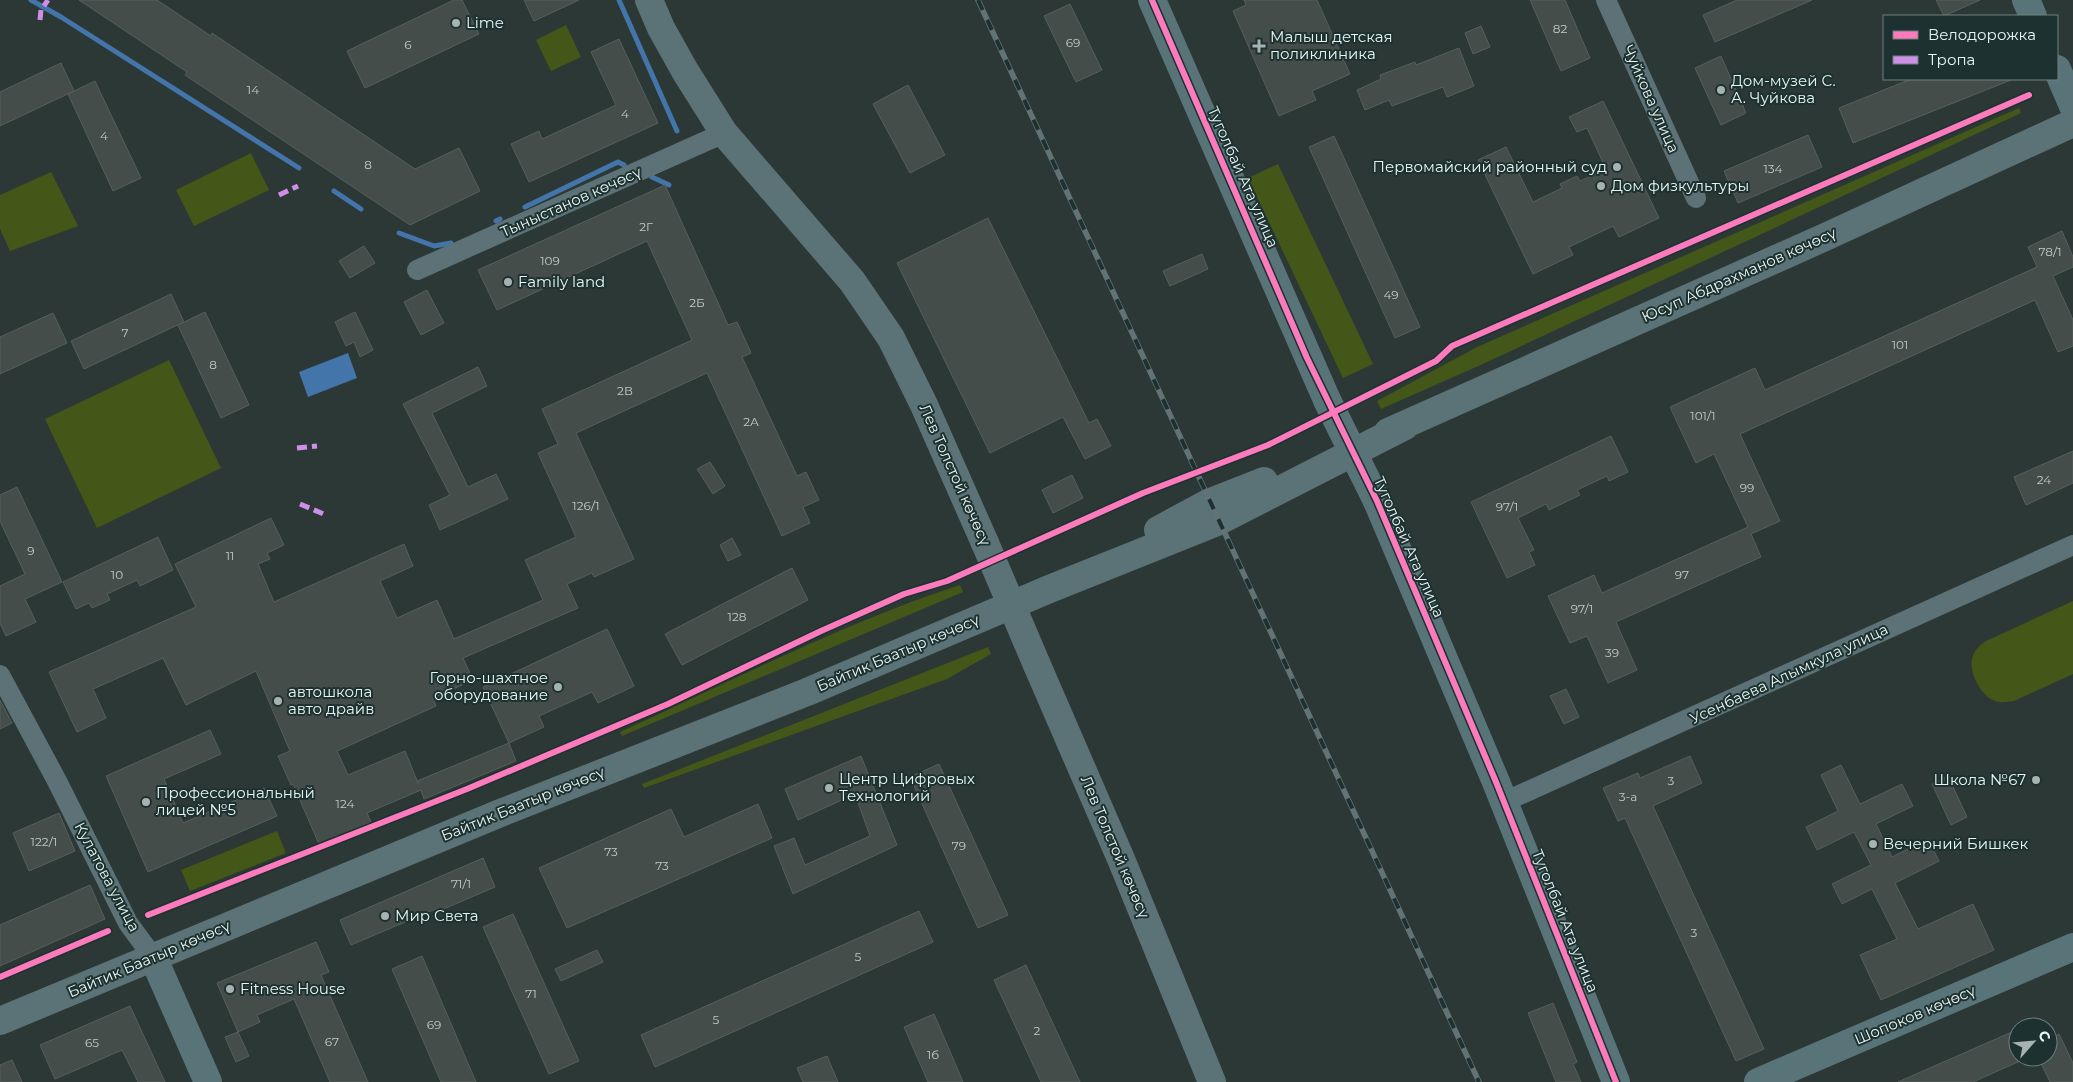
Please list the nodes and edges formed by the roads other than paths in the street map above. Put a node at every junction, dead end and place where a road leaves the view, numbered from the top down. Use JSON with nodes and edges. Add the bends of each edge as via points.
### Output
{"nodes":[{"id":1,"x":649,"y":0,"type":"edge"},
{"id":2,"x":1152,"y":0,"type":"edge"},
{"id":3,"x":1606,"y":0,"type":"edge"},
{"id":4,"x":2026,"y":0,"type":"edge"},
{"id":5,"x":2033,"y":15,"type":"edge"},
{"id":6,"x":2058,"y":71,"type":"edge"},
{"id":7,"x":2073,"y":106,"type":"edge"},
{"id":8,"x":2073,"y":123,"type":"edge"},
{"id":9,"x":724,"y":133,"type":"junction"},
{"id":10,"x":1696,"y":198,"type":"dead end"},
{"id":11,"x":417,"y":270,"type":"dead end"},
{"id":12,"x":1405,"y":426,"type":"joint"},
{"id":13,"x":2073,"y":545,"type":"edge"},
{"id":14,"x":0,"y":675,"type":"edge"},
{"id":15,"x":1504,"y":802,"type":"junction"},
{"id":16,"x":2073,"y":947,"type":"edge"},
{"id":17,"x":153,"y":957,"type":"junction"},
{"id":18,"x":0,"y":1022,"type":"edge"},
{"id":19,"x":208,"y":1082,"type":"edge"},
{"id":20,"x":1212,"y":1082,"type":"edge"},
{"id":21,"x":1616,"y":1082,"type":"edge"},
{"id":22,"x":1758,"y":1082,"type":"edge"}],
"edges":[{"from":1,"to":9,"type":"main road","name":"Лев Толстой көчөсү","via":[[685,71]]},
{"from":2,"to":15,"type":"street","name":"Туголбай Ата улица","bridge":true,"via":[[1327,400],[1377,501]]},
{"from":3,"to":10,"type":"street","name":"Чуйкова улица"},
{"from":4,"to":5,"type":"street"},
{"from":6,"to":7,"type":"street"},
{"from":8,"to":12,"type":"main road","name":"Юсуп Абдрахманов көчөсү"},
{"from":9,"to":11,"type":"street","name":"Тыныстанов көчөсү"},
{"from":9,"to":20,"type":"main road","name":"Лев Толстой көчөсү","bridge":true,"via":[[852,281],[891,338],[924,405],[1038,664]]},
{"from":12,"to":17,"type":"main road","name":"Байтик Баатыр көчөсү","via":[[1208,503],[1047,590],[807,692],[498,814]]},
{"from":13,"to":15,"type":"street","name":"Усенбаева Алымкула улица"},
{"from":14,"to":17,"type":"street","name":"Кулатова улица","via":[[128,923]]},
{"from":15,"to":21,"type":"street","name":"Туголбай Ата улица"},
{"from":16,"to":22,"type":"street","name":"Шопоков көчөсү"},
{"from":17,"to":18,"type":"main road","name":"Байтик Баатыр көчөсү"},
{"from":17,"to":19,"type":"street","name":"Кулатова улица"}]}
